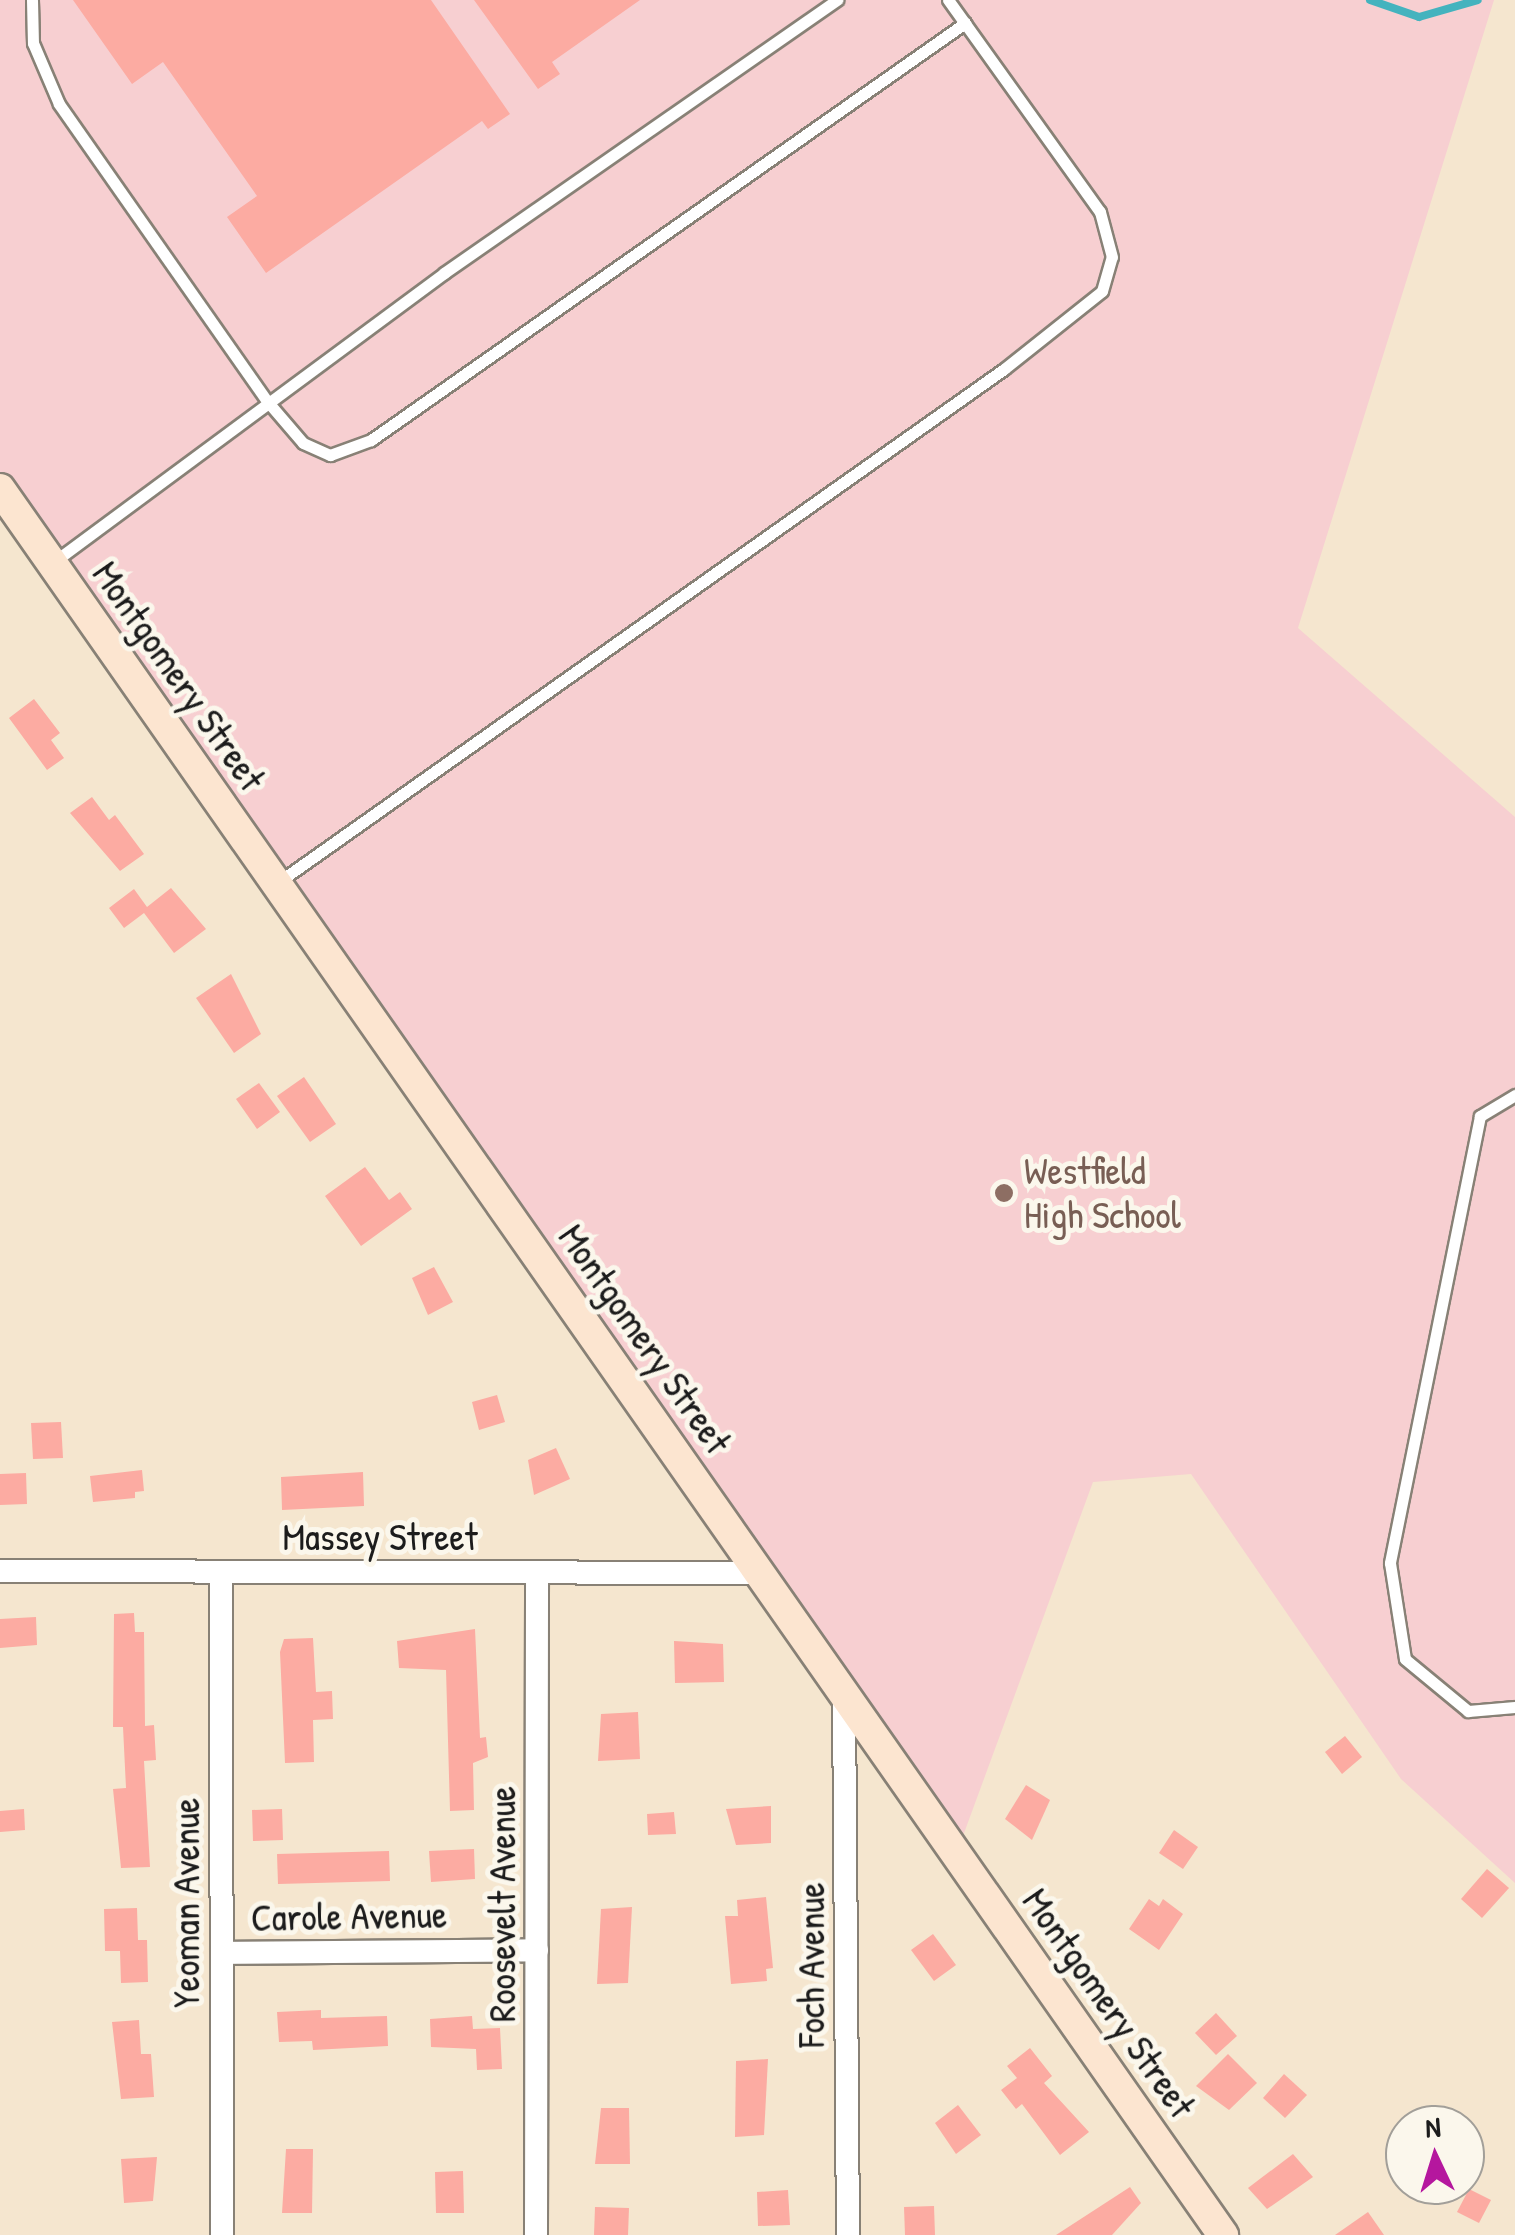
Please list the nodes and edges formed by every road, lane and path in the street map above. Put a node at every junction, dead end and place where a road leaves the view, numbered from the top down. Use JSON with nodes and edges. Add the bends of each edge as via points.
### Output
{"nodes":[{"id":1,"x":32,"y":0,"type":"edge"},
{"id":2,"x":837,"y":0,"type":"edge"},
{"id":3,"x":948,"y":0,"type":"edge"},
{"id":4,"x":965,"y":24,"type":"junction"},
{"id":5,"x":267,"y":401,"type":"junction"},
{"id":6,"x":0,"y":489,"type":"edge"},
{"id":7,"x":52,"y":564,"type":"junction"},
{"id":8,"x":276,"y":883,"type":"junction"},
{"id":9,"x":1515,"y":1094,"type":"edge"},
{"id":10,"x":0,"y":1571,"type":"edge"},
{"id":11,"x":220,"y":1572,"type":"junction"},
{"id":12,"x":537,"y":1572,"type":"junction"},
{"id":13,"x":760,"y":1573,"type":"junction"},
{"id":14,"x":844,"y":1695,"type":"junction"},
{"id":15,"x":1515,"y":1707,"type":"edge"},
{"id":16,"x":537,"y":1950,"type":"junction"},
{"id":17,"x":222,"y":1952,"type":"junction"},
{"id":18,"x":222,"y":2235,"type":"edge"},
{"id":19,"x":536,"y":2235,"type":"edge"},
{"id":20,"x":848,"y":2235,"type":"edge"},
{"id":21,"x":1224,"y":2235,"type":"edge"}],
"edges":[{"from":1,"to":5,"type":"lane","via":[[33,43],[59,104]]},
{"from":2,"to":5,"type":"lane"},
{"from":3,"to":4,"type":"lane"},
{"from":4,"to":5,"type":"lane","via":[[371,440],[330,454],[303,442]]},
{"from":4,"to":8,"type":"lane","via":[[1100,212],[1112,257],[1102,292],[1004,369]]},
{"from":5,"to":7,"type":"lane"},
{"from":6,"to":7,"type":"main road","name":"Montgomery Street"},
{"from":7,"to":8,"type":"main road","name":"Montgomery Street"},
{"from":8,"to":13,"type":"main road","name":"Montgomery Street"},
{"from":9,"to":15,"type":"lane","via":[[1480,1116],[1390,1563],[1405,1660],[1468,1711]]},
{"from":10,"to":11,"type":"street","name":"Massey Street"},
{"from":11,"to":12,"type":"street","name":"Massey Street"},
{"from":11,"to":17,"type":"street","name":"Yeoman Avenue"},
{"from":12,"to":13,"type":"street","name":"Massey Street"},
{"from":12,"to":16,"type":"street","name":"Roosevelt Avenue"},
{"from":13,"to":14,"type":"main road","name":"Montgomery Street"},
{"from":14,"to":20,"type":"street","name":"Foch Avenue"},
{"from":14,"to":21,"type":"main road","name":"Montgomery Street"},
{"from":16,"to":17,"type":"street","name":"Carole Avenue"},
{"from":16,"to":19,"type":"street","name":"Roosevelt Avenue"},
{"from":17,"to":18,"type":"street","name":"Yeoman Avenue"}]}
